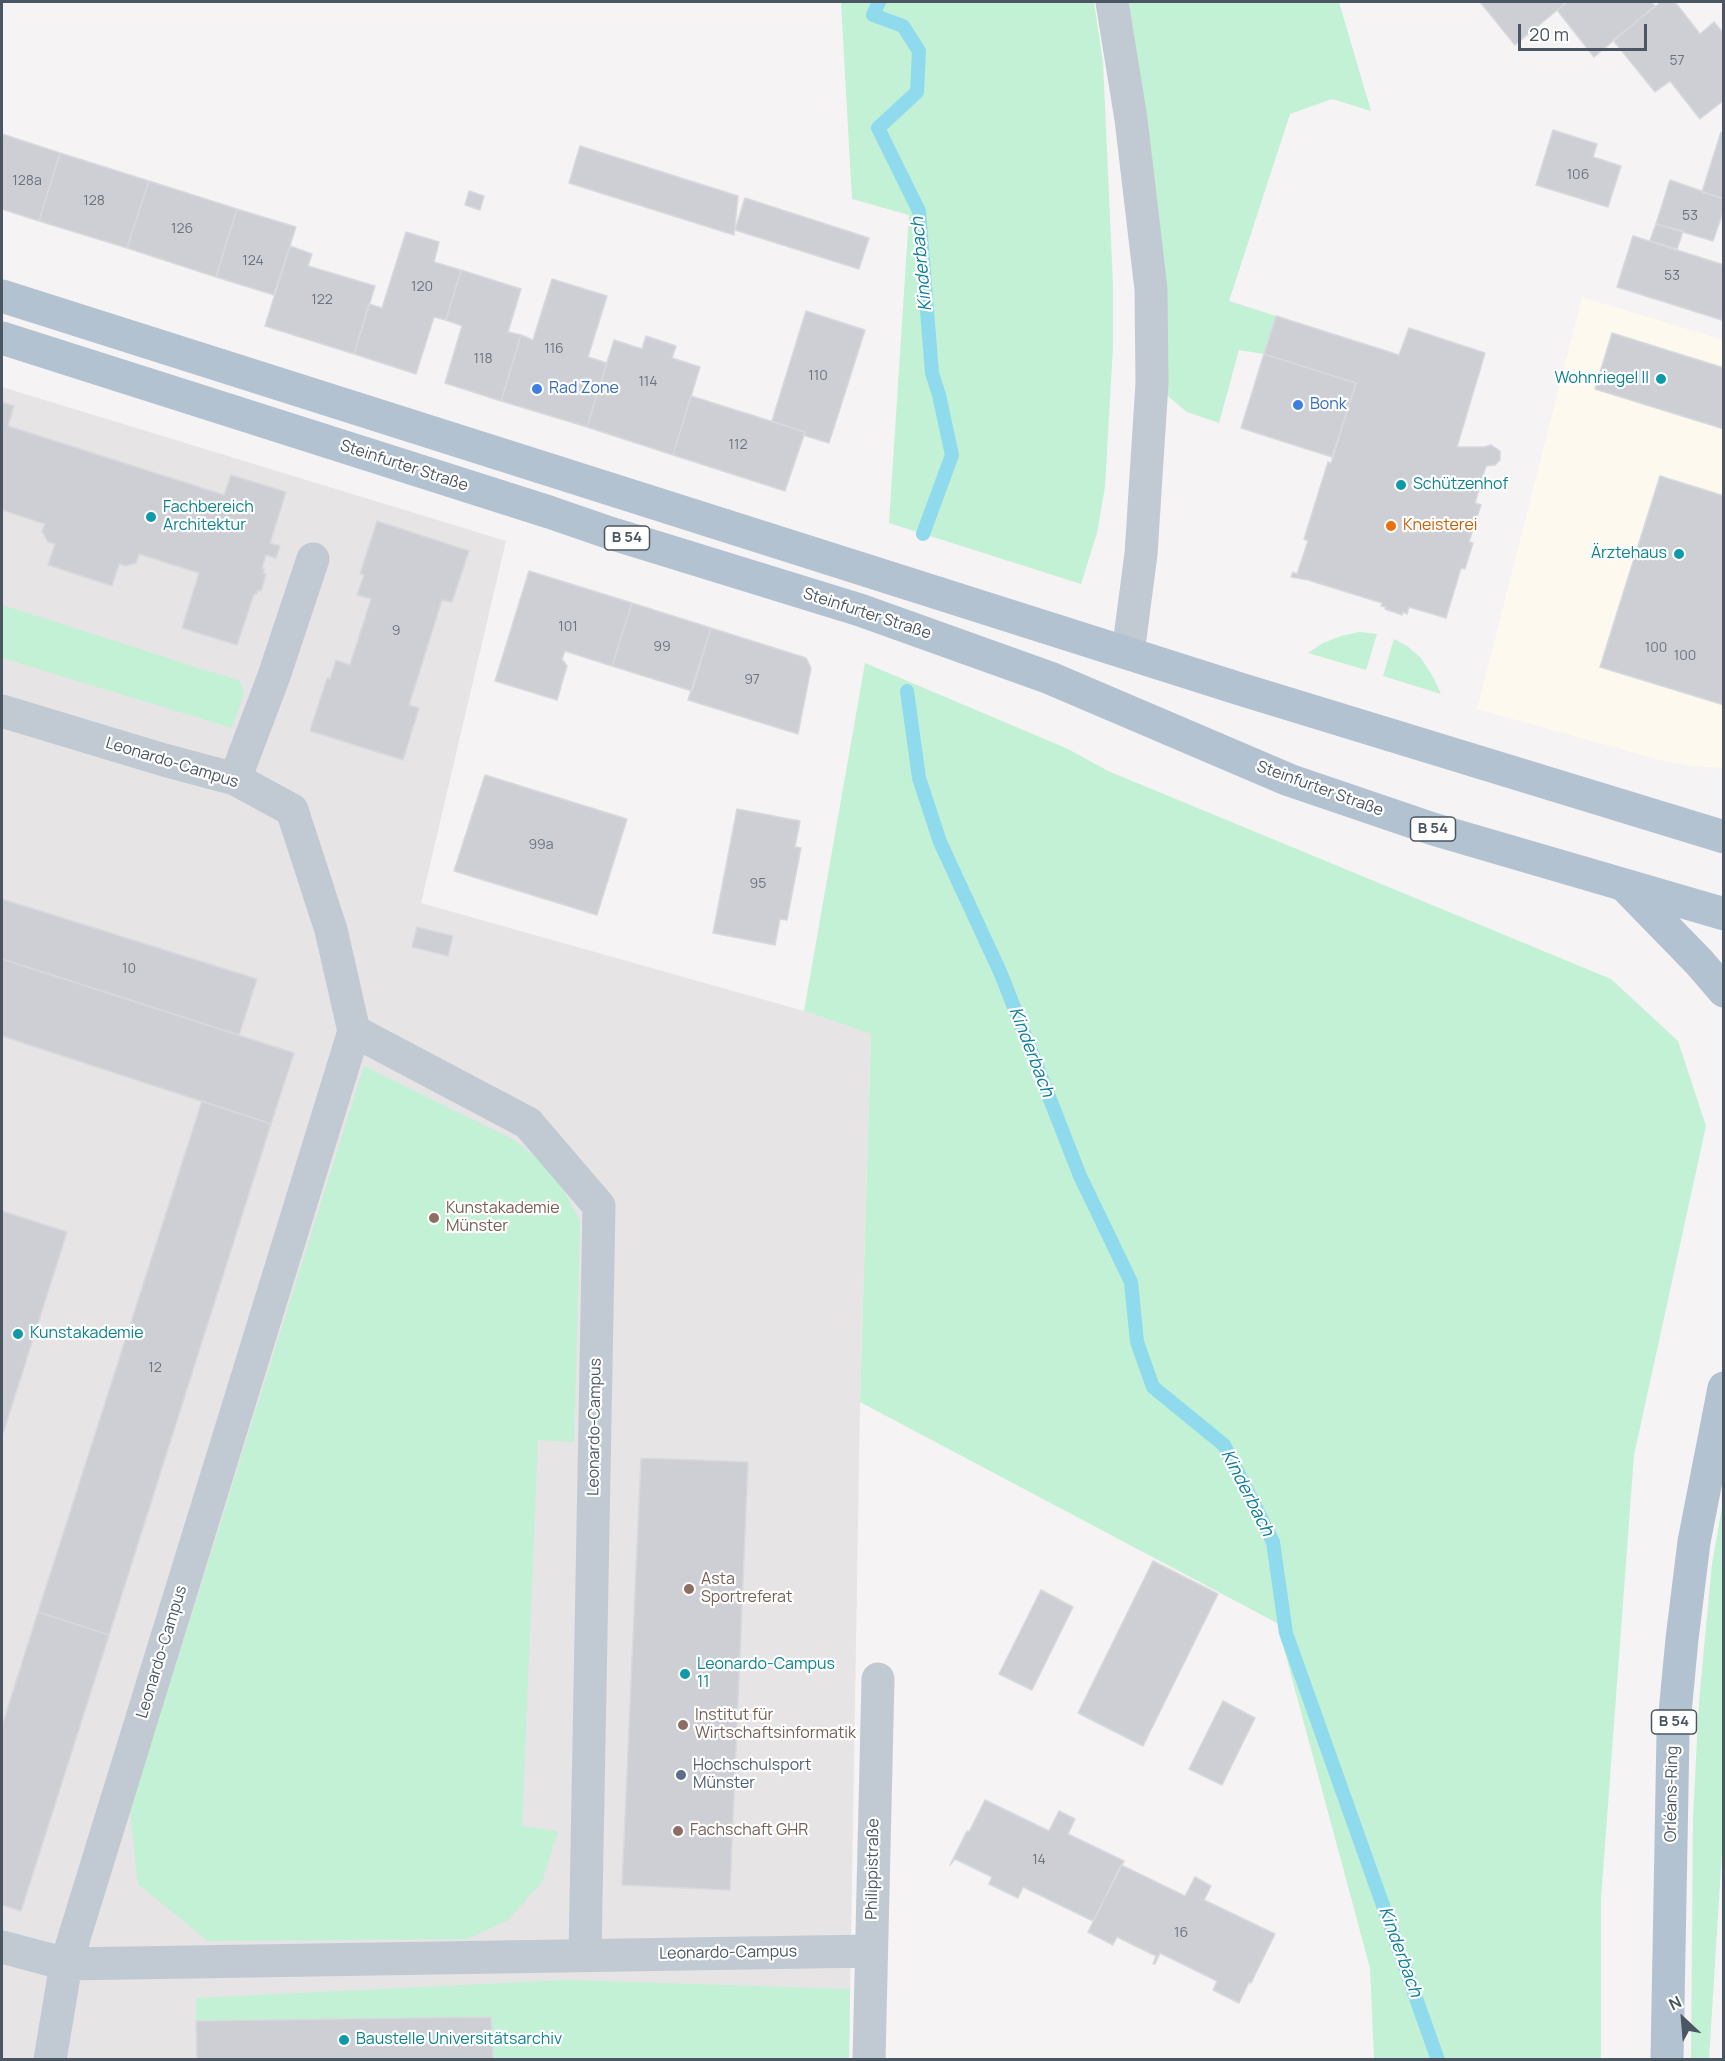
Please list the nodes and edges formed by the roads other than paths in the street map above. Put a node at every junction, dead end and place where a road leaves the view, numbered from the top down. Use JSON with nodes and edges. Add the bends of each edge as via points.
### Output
{"nodes":[{"id":1,"x":1112,"y":2,"type":"edge"},
{"id":2,"x":2,"y":296,"type":"edge"},
{"id":3,"x":2,"y":338,"type":"edge"},
{"id":4,"x":313,"y":559,"type":"dead end"},
{"id":5,"x":1128,"y":653,"type":"junction"},
{"id":6,"x":2,"y":711,"type":"edge"},
{"id":7,"x":234,"y":779,"type":"junction"},
{"id":8,"x":1671,"y":822,"type":"junction"},
{"id":9,"x":1724,"y":822,"type":"edge"},
{"id":10,"x":1724,"y":837,"type":"edge"},
{"id":11,"x":1625,"y":886,"type":"junction"},
{"id":12,"x":1724,"y":914,"type":"edge"},
{"id":13,"x":1724,"y":991,"type":"edge"},
{"id":14,"x":354,"y":1031,"type":"junction"},
{"id":15,"x":1724,"y":1388,"type":"edge"},
{"id":16,"x":878,"y":1679,"type":"dead end"},
{"id":17,"x":2,"y":1947,"type":"edge"},
{"id":18,"x":871,"y":1952,"type":"junction"},
{"id":19,"x":585,"y":1955,"type":"junction"},
{"id":20,"x":66,"y":1964,"type":"junction"},
{"id":21,"x":50,"y":2060,"type":"edge"},
{"id":22,"x":869,"y":2060,"type":"edge"},
{"id":23,"x":1667,"y":2060,"type":"edge"}],
"edges":[{"from":1,"to":5,"type":"street","via":[[1138,166],[1151,289],[1152,383],[1141,554]]},
{"from":2,"to":5,"type":"main road","number":"B 54"},
{"from":3,"to":11,"type":"main road","name":"Steinfurter Straße","number":"B 54","via":[[860,610],[1050,678],[1289,780],[1433,829]]},
{"from":4,"to":7,"type":"street"},
{"from":5,"to":8,"type":"main road","number":"B 54"},
{"from":6,"to":7,"type":"street","name":"Leonardo-Campus"},
{"from":7,"to":14,"type":"street","name":"Leonardo-Campus","via":[[292,810],[332,930]]},
{"from":8,"to":9,"type":"main road"},
{"from":8,"to":10,"type":"main road","number":"B 54"},
{"from":11,"to":12,"type":"main road","name":"Steinfurter Straße"},
{"from":11,"to":13,"type":"main road","number":"B 54"},
{"from":14,"to":19,"type":"street","name":"Leonardo-Campus","via":[[528,1123],[599,1206]]},
{"from":14,"to":20,"type":"street","name":"Leonardo-Campus"},
{"from":15,"to":23,"type":"main road","name":"Orléans-Ring","number":"B 54","via":[[1694,1542],[1673,1734]]},
{"from":16,"to":18,"type":"street","name":"Philippistraße"},
{"from":17,"to":20,"type":"street","name":"Leonardo-Campus"},
{"from":18,"to":19,"type":"street","name":"Leonardo-Campus"},
{"from":18,"to":22,"type":"street","name":"Philippistraße"},
{"from":19,"to":20,"type":"street","name":"Leonardo-Campus"},
{"from":20,"to":21,"type":"street","name":"Leonardo-Campus"}]}
